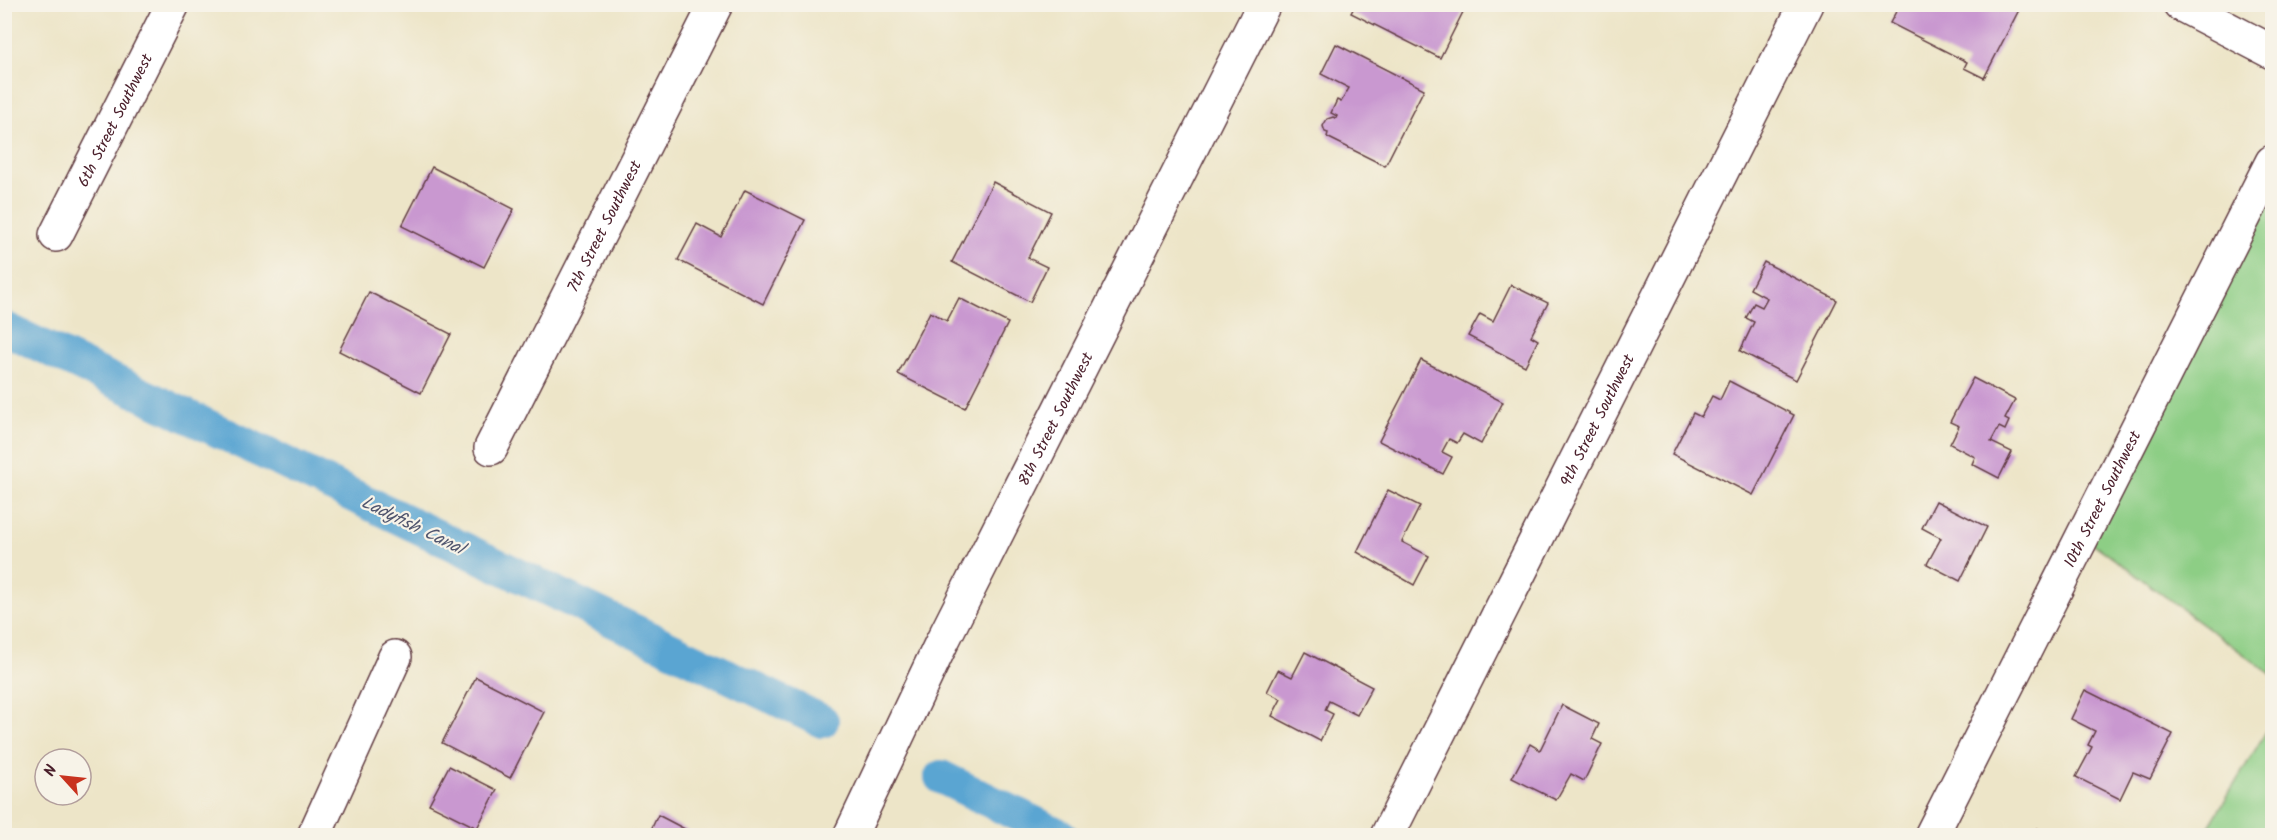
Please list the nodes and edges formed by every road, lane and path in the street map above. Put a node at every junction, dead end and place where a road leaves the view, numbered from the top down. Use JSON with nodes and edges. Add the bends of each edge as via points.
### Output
{"nodes":[{"id":1,"x":172,"y":4,"type":"edge"},
{"id":2,"x":716,"y":4,"type":"edge"},
{"id":3,"x":1264,"y":4,"type":"edge"},
{"id":4,"x":1806,"y":4,"type":"edge"},
{"id":5,"x":2180,"y":4,"type":"edge"},
{"id":6,"x":2272,"y":52,"type":"edge"},
{"id":7,"x":2272,"y":162,"type":"edge"},
{"id":8,"x":56,"y":235,"type":"dead end"},
{"id":9,"x":491,"y":448,"type":"dead end"},
{"id":10,"x":395,"y":657,"type":"dead end"},
{"id":11,"x":314,"y":836,"type":"edge"},
{"id":12,"x":850,"y":836,"type":"edge"},
{"id":13,"x":1387,"y":836,"type":"edge"},
{"id":14,"x":1931,"y":836,"type":"edge"}],
"edges":[{"from":1,"to":8,"type":"street","name":"6th Street Southwest"},
{"from":2,"to":9,"type":"street","name":"7th Street Southwest"},
{"from":3,"to":12,"type":"street","name":"8th Street Southwest","via":[[941,644]]},
{"from":4,"to":13,"type":"street","name":"9th Street Southwest"},
{"from":5,"to":6,"type":"street"},
{"from":7,"to":14,"type":"street","name":"10th Street Southwest"},
{"from":10,"to":11,"type":"street"}]}
